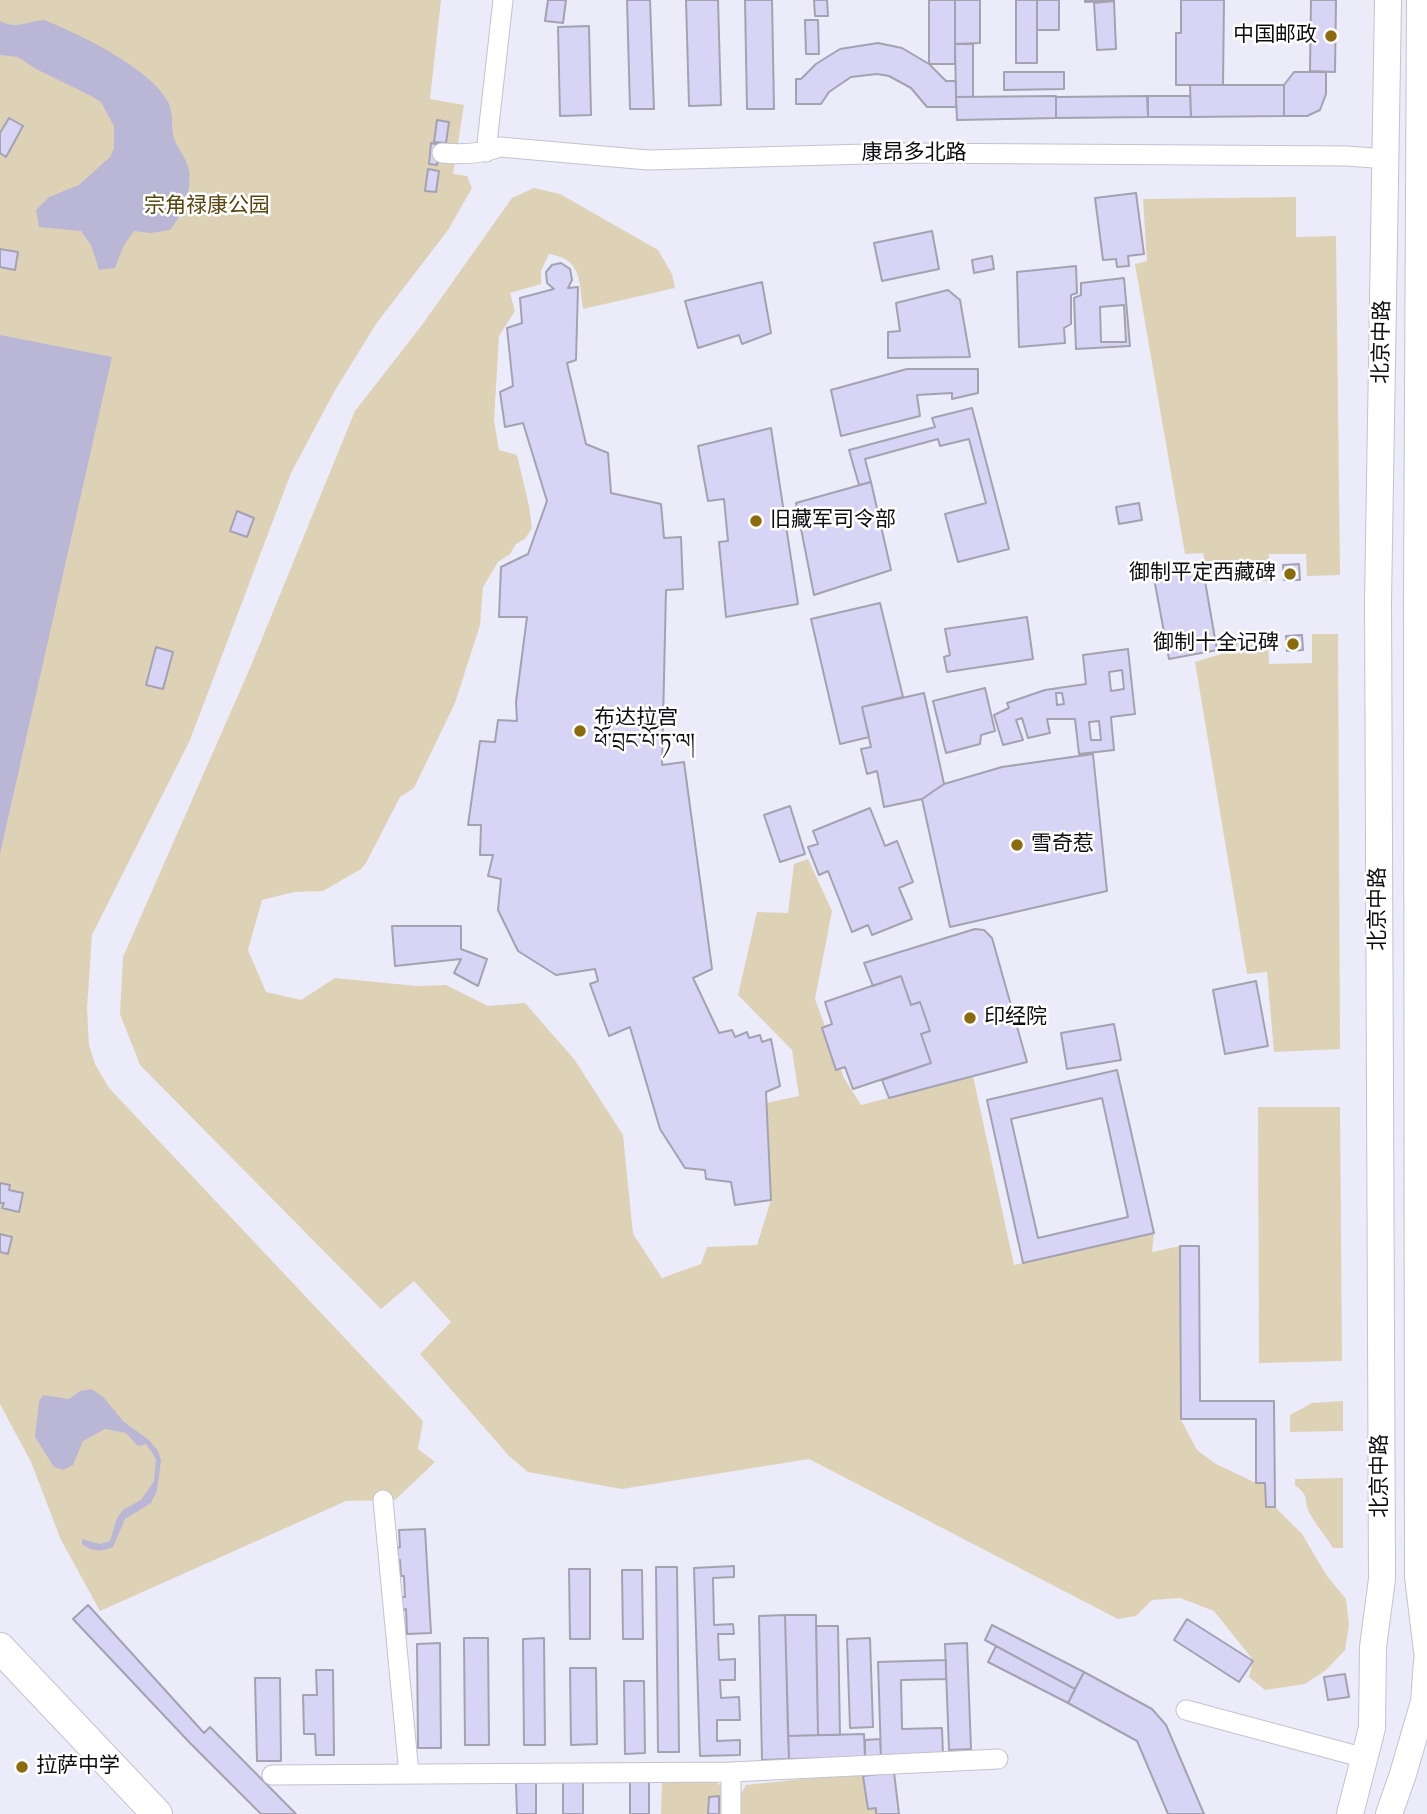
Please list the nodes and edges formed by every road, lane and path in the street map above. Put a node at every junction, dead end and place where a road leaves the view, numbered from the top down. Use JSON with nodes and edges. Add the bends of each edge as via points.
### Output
{"nodes":[{"id":1,"x":503,"y":0,"type":"edge"},
{"id":2,"x":1388,"y":0,"type":"edge"},
{"id":3,"x":1420,"y":0,"type":"edge"},
{"id":4,"x":486,"y":152,"type":"junction"},
{"id":5,"x":442,"y":153,"type":"dead end"},
{"id":6,"x":1387,"y":159,"type":"junction"},
{"id":7,"x":1423,"y":160,"type":"edge"},
{"id":8,"x":383,"y":1500,"type":"dead end"},
{"id":9,"x":0,"y":1648,"type":"edge"},
{"id":10,"x":1427,"y":1650,"type":"edge"},
{"id":11,"x":1427,"y":1661,"type":"edge"},
{"id":12,"x":1186,"y":1710,"type":"dead end"},
{"id":13,"x":1365,"y":1758,"type":"junction"},
{"id":14,"x":998,"y":1759,"type":"dead end"},
{"id":15,"x":732,"y":1772,"type":"junction"},
{"id":16,"x":272,"y":1774,"type":"dead end"},
{"id":17,"x":409,"y":1774,"type":"junction"},
{"id":18,"x":1403,"y":1774,"type":"junction"},
{"id":19,"x":157,"y":1814,"type":"edge"},
{"id":20,"x":732,"y":1814,"type":"edge"},
{"id":21,"x":1350,"y":1814,"type":"edge"},
{"id":22,"x":1389,"y":1814,"type":"edge"},
{"id":23,"x":1401,"y":1814,"type":"edge"}],
"edges":[{"from":1,"to":4,"type":"street"},
{"from":2,"to":6,"type":"main road","name":"北京中路"},
{"from":3,"to":7,"type":"main road","name":"北京中路"},
{"from":4,"to":5,"type":"street","name":"康昂多北路"},
{"from":4,"to":6,"type":"street","name":"康昂多北路","via":[[500,147],[648,160],[903,153]]},
{"from":6,"to":7,"type":"main road"},
{"from":6,"to":13,"type":"main road","name":"北京中路","via":[[1378,601],[1382,1579],[1373,1647],[1372,1728]]},
{"from":7,"to":10,"type":"main road","name":"北京中路","via":[[1418,1577]]},
{"from":8,"to":17,"type":"street"},
{"from":9,"to":19,"type":"main road"},
{"from":11,"to":18,"type":"main road","via":[[1424,1702]]},
{"from":12,"to":13,"type":"street"},
{"from":13,"to":21,"type":"main road","name":"北京中路"},
{"from":14,"to":15,"type":"street"},
{"from":15,"to":17,"type":"street"},
{"from":15,"to":20,"type":"street"},
{"from":16,"to":17,"type":"street"},
{"from":18,"to":22,"type":"main road"},
{"from":18,"to":23,"type":"main road"}]}
